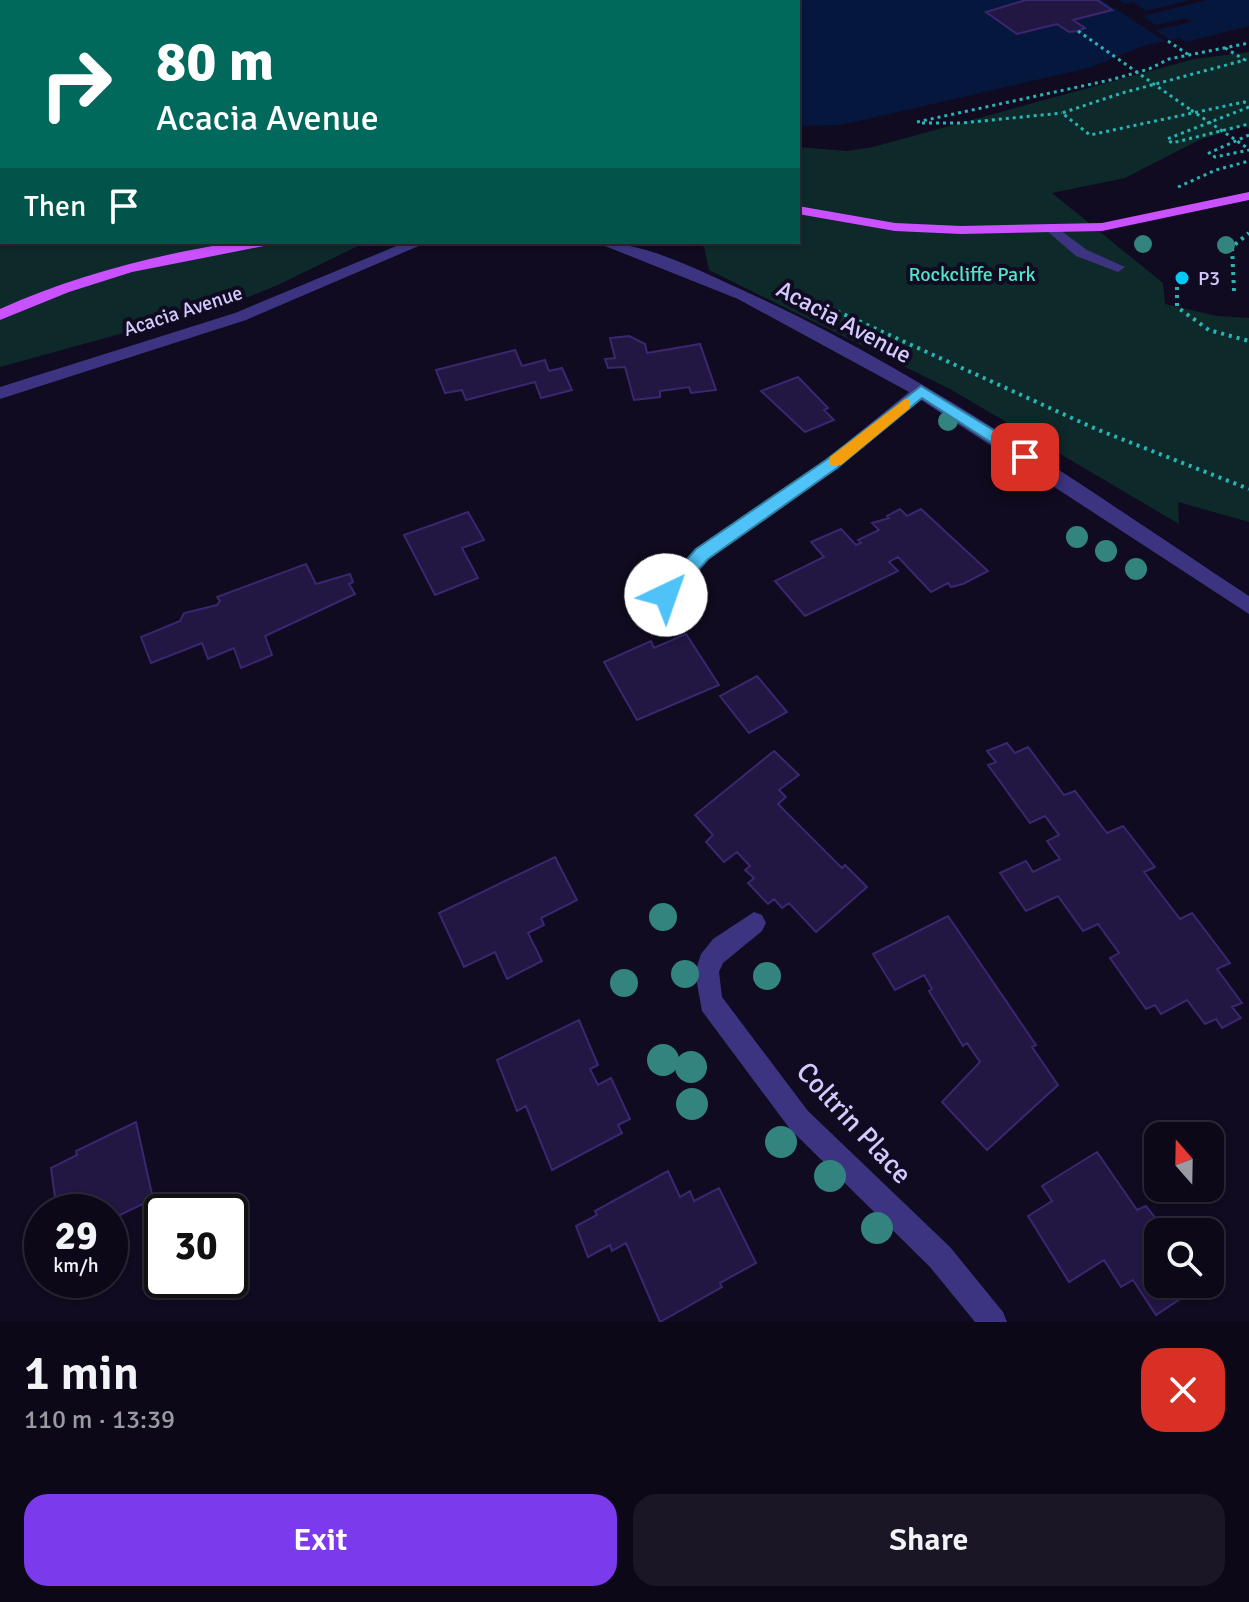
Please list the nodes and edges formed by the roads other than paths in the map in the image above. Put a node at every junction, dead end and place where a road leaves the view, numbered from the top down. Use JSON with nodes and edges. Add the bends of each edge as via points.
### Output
{"nodes":[{"id":1,"x":1249,"y":196,"type":"edge"},
{"id":2,"x":800,"y":210,"type":"edge"},
{"id":3,"x":1052,"y":228,"type":"junction"},
{"id":4,"x":251,"y":244,"type":"edge"},
{"id":5,"x":415,"y":244,"type":"edge"},
{"id":6,"x":608,"y":244,"type":"edge"},
{"id":7,"x":1118,"y":267,"type":"dead end"},
{"id":8,"x":0,"y":315,"type":"edge"},
{"id":9,"x":921,"y":391,"type":"junction"},
{"id":10,"x":0,"y":393,"type":"edge"},
{"id":11,"x":666,"y":595,"type":"dead end"},
{"id":12,"x":1249,"y":606,"type":"edge"},
{"id":13,"x":754,"y":923,"type":"dead end"},
{"id":14,"x":993,"y":1322,"type":"edge"}],
"edges":[{"from":1,"to":3,"type":"main road","via":[[1102,227]]},
{"from":2,"to":3,"type":"main road","via":[[895,227]]},
{"from":3,"to":7,"type":"street","via":[[1082,254]]},
{"from":4,"to":8,"type":"main road","via":[[116,271]]},
{"from":5,"to":10,"type":"street","name":"Acacia Avenue","via":[[231,320]]},
{"from":6,"to":9,"type":"street","name":"Acacia Avenue","via":[[688,271]]},
{"from":9,"to":11,"type":"street","via":[[832,464],[702,554]]},
{"from":9,"to":12,"type":"street","name":"Acacia Avenue"},
{"from":13,"to":14,"type":"street","name":"Coltrin Place","via":[[709,958],[706,981],[711,1002],[799,1120],[940,1257]]}]}
